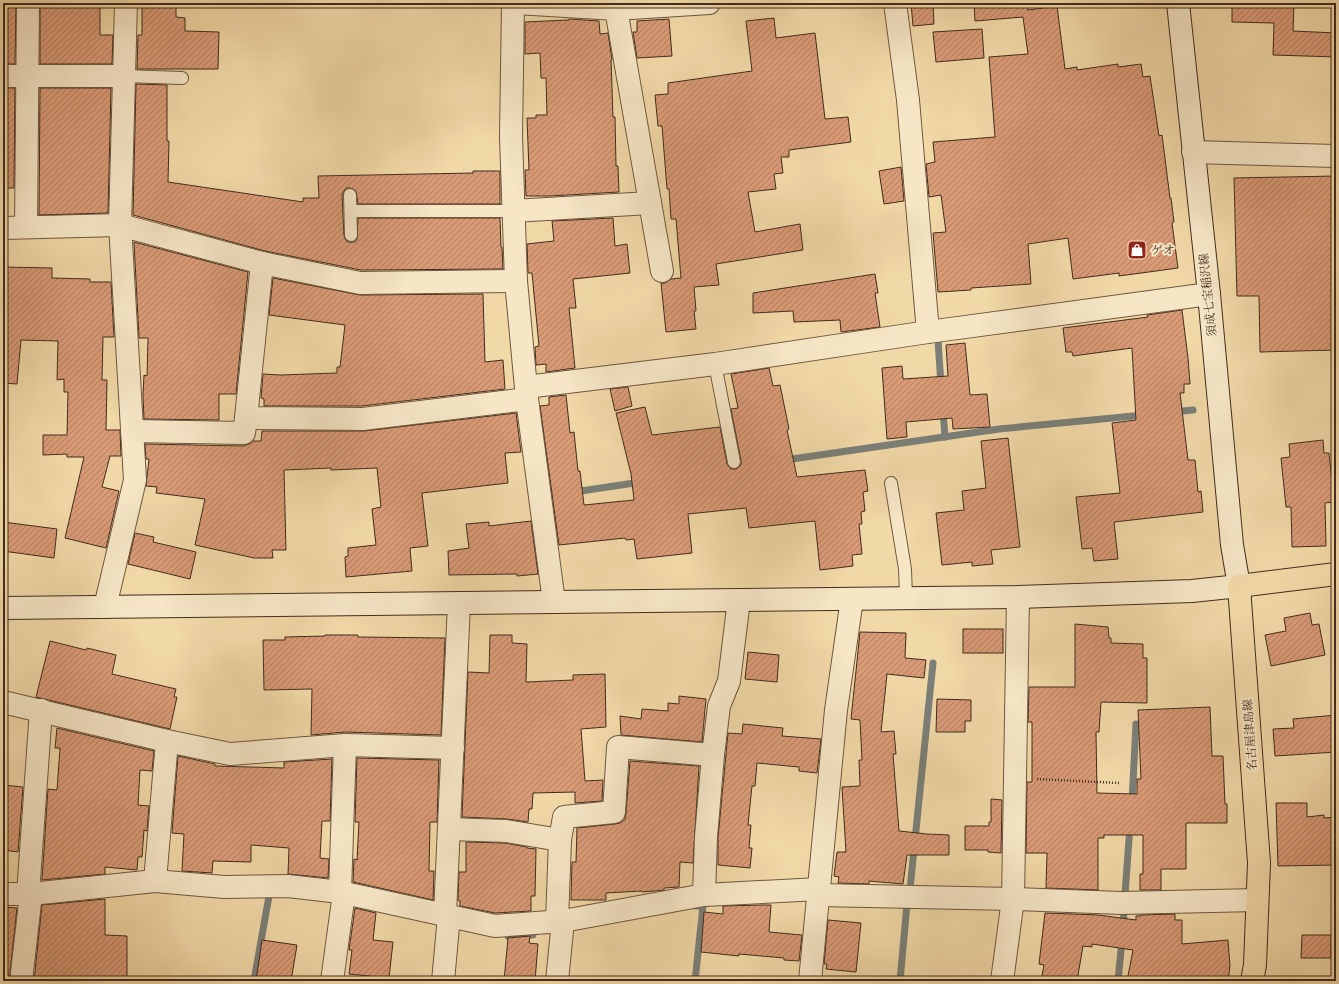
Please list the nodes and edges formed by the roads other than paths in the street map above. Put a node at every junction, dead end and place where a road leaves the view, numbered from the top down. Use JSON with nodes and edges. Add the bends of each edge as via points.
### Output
{"nodes":[{"id":1,"x":28,"y":3,"type":"edge"},
{"id":2,"x":126,"y":3,"type":"edge"},
{"id":3,"x":513,"y":3,"type":"edge"},
{"id":4,"x":516,"y":3,"type":"edge"},
{"id":5,"x":709,"y":3,"type":"edge"},
{"id":6,"x":895,"y":3,"type":"edge"},
{"id":7,"x":1178,"y":3,"type":"edge"},
{"id":8,"x":610,"y":7,"type":"edge"},
{"id":9,"x":3,"y":76,"type":"edge"},
{"id":10,"x":28,"y":76,"type":"junction"},
{"id":11,"x":124,"y":76,"type":"junction"},
{"id":12,"x":182,"y":78,"type":"dead end"},
{"id":13,"x":1193,"y":152,"type":"junction"},
{"id":14,"x":1336,"y":156,"type":"edge"},
{"id":15,"x":350,"y":195,"type":"dead end"},
{"id":16,"x":650,"y":203,"type":"junction"},
{"id":17,"x":351,"y":211,"type":"junction"},
{"id":18,"x":513,"y":211,"type":"junction"},
{"id":19,"x":120,"y":225,"type":"junction"},
{"id":20,"x":26,"y":227,"type":"junction"},
{"id":21,"x":3,"y":228,"type":"edge"},
{"id":22,"x":351,"y":235,"type":"dead end"},
{"id":23,"x":262,"y":263,"type":"junction"},
{"id":24,"x":662,"y":271,"type":"dead end"},
{"id":25,"x":516,"y":281,"type":"junction"},
{"id":26,"x":1208,"y":294,"type":"junction"},
{"id":27,"x":928,"y":332,"type":"junction"},
{"id":28,"x":715,"y":364,"type":"junction"},
{"id":29,"x":527,"y":393,"type":"junction"},
{"id":30,"x":246,"y":418,"type":"junction"},
{"id":31,"x":132,"y":431,"type":"junction"},
{"id":32,"x":734,"y":462,"type":"dead end"},
{"id":33,"x":891,"y":483,"type":"dead end"},
{"id":34,"x":1336,"y":574,"type":"edge"},
{"id":35,"x":1239,"y":586,"type":"junction"},
{"id":36,"x":1018,"y":597,"type":"junction"},
{"id":37,"x":906,"y":598,"type":"junction"},
{"id":38,"x":852,"y":599,"type":"junction"},
{"id":39,"x":739,"y":600,"type":"junction"},
{"id":40,"x":554,"y":602,"type":"junction"},
{"id":41,"x":459,"y":603,"type":"junction"},
{"id":42,"x":105,"y":607,"type":"junction"},
{"id":43,"x":3,"y":608,"type":"edge"},
{"id":44,"x":3,"y":702,"type":"edge"},
{"id":45,"x":41,"y":710,"type":"junction"},
{"id":46,"x":167,"y":741,"type":"junction"},
{"id":47,"x":346,"y":745,"type":"junction"},
{"id":48,"x":453,"y":748,"type":"junction"},
{"id":49,"x":713,"y":754,"type":"junction"},
{"id":50,"x":449,"y":829,"type":"junction"},
{"id":51,"x":560,"y":840,"type":"junction"},
{"id":52,"x":155,"y":881,"type":"junction"},
{"id":53,"x":818,"y":892,"type":"junction"},
{"id":54,"x":342,"y":893,"type":"junction"},
{"id":55,"x":3,"y":894,"type":"edge"},
{"id":56,"x":30,"y":894,"type":"junction"},
{"id":57,"x":704,"y":895,"type":"junction"},
{"id":58,"x":1013,"y":899,"type":"junction"},
{"id":59,"x":1257,"y":900,"type":"junction"},
{"id":60,"x":447,"y":916,"type":"junction"},
{"id":61,"x":560,"y":921,"type":"junction"},
{"id":62,"x":21,"y":981,"type":"edge"},
{"id":63,"x":332,"y":981,"type":"edge"},
{"id":64,"x":443,"y":981,"type":"edge"},
{"id":65,"x":557,"y":981,"type":"edge"},
{"id":66,"x":810,"y":981,"type":"edge"},
{"id":67,"x":1002,"y":981,"type":"edge"},
{"id":68,"x":1252,"y":981,"type":"edge"}],
"edges":[{"from":1,"to":10,"type":"street"},
{"from":2,"to":11,"type":"street"},
{"from":3,"to":18,"type":"street"},
{"from":4,"to":8,"type":"street"},
{"from":5,"to":8,"type":"street"},
{"from":6,"to":27,"type":"street","via":[[908,100]]},
{"from":7,"to":13,"type":"street","name":"須成七宝稲沢線"},
{"from":8,"to":16,"type":"street"},
{"from":9,"to":10,"type":"street"},
{"from":10,"to":11,"type":"street"},
{"from":10,"to":20,"type":"street"},
{"from":11,"to":12,"type":"lane"},
{"from":11,"to":19,"type":"street"},
{"from":13,"to":14,"type":"street"},
{"from":13,"to":26,"type":"street","name":"須成七宝稲沢線"},
{"from":15,"to":17,"type":"lane"},
{"from":16,"to":18,"type":"street"},
{"from":16,"to":24,"type":"street"},
{"from":17,"to":18,"type":"lane"},
{"from":17,"to":22,"type":"lane"},
{"from":18,"to":25,"type":"street"},
{"from":19,"to":20,"type":"street"},
{"from":19,"to":23,"type":"street"},
{"from":19,"to":31,"type":"street"},
{"from":20,"to":21,"type":"street"},
{"from":23,"to":25,"type":"street","via":[[360,283]]},
{"from":23,"to":30,"type":"street"},
{"from":25,"to":29,"type":"street"},
{"from":26,"to":27,"type":"street"},
{"from":26,"to":35,"type":"street","name":"須成七宝稲沢線","via":[[1232,545]]},
{"from":27,"to":28,"type":"street"},
{"from":28,"to":29,"type":"street"},
{"from":28,"to":32,"type":"lane"},
{"from":29,"to":30,"type":"street","via":[[363,419]]},
{"from":29,"to":40,"type":"street"},
{"from":30,"to":31,"type":"street","via":[[244,433]]},
{"from":31,"to":42,"type":"street","via":[[135,480]]},
{"from":33,"to":37,"type":"lane"},
{"from":34,"to":35,"type":"main road"},
{"from":35,"to":36,"type":"street","via":[[1192,592]]},
{"from":35,"to":59,"type":"main road","name":"名古屋津島線","via":[[1259,863]]},
{"from":36,"to":37,"type":"street"},
{"from":36,"to":58,"type":"street"},
{"from":37,"to":38,"type":"street"},
{"from":38,"to":39,"type":"street"},
{"from":38,"to":53,"type":"street","via":[[836,710]]},
{"from":39,"to":40,"type":"street"},
{"from":39,"to":49,"type":"street","via":[[729,681],[719,706]]},
{"from":40,"to":41,"type":"street"},
{"from":41,"to":42,"type":"street"},
{"from":41,"to":48,"type":"street"},
{"from":42,"to":43,"type":"street"},
{"from":44,"to":45,"type":"street"},
{"from":45,"to":46,"type":"street"},
{"from":45,"to":56,"type":"street"},
{"from":46,"to":47,"type":"street","via":[[230,754]]},
{"from":46,"to":52,"type":"street"},
{"from":47,"to":48,"type":"street"},
{"from":47,"to":54,"type":"street"},
{"from":48,"to":50,"type":"street"},
{"from":49,"to":51,"type":"street","via":[[618,747],[614,812],[564,817]]},
{"from":49,"to":57,"type":"street"},
{"from":50,"to":51,"type":"street","via":[[506,831]]},
{"from":50,"to":60,"type":"street"},
{"from":51,"to":61,"type":"street"},
{"from":52,"to":54,"type":"street","via":[[224,887],[288,886]]},
{"from":52,"to":56,"type":"street"},
{"from":53,"to":57,"type":"street"},
{"from":53,"to":58,"type":"street"},
{"from":53,"to":66,"type":"street"},
{"from":54,"to":60,"type":"street"},
{"from":54,"to":63,"type":"street"},
{"from":55,"to":56,"type":"street"},
{"from":56,"to":62,"type":"street"},
{"from":57,"to":61,"type":"street"},
{"from":58,"to":59,"type":"street","via":[[1121,903]]},
{"from":58,"to":67,"type":"street"},
{"from":59,"to":68,"type":"main road","name":"名古屋津島線","via":[[1255,965]]},
{"from":60,"to":61,"type":"street","via":[[495,926]]},
{"from":60,"to":64,"type":"street"},
{"from":61,"to":65,"type":"street"}]}
